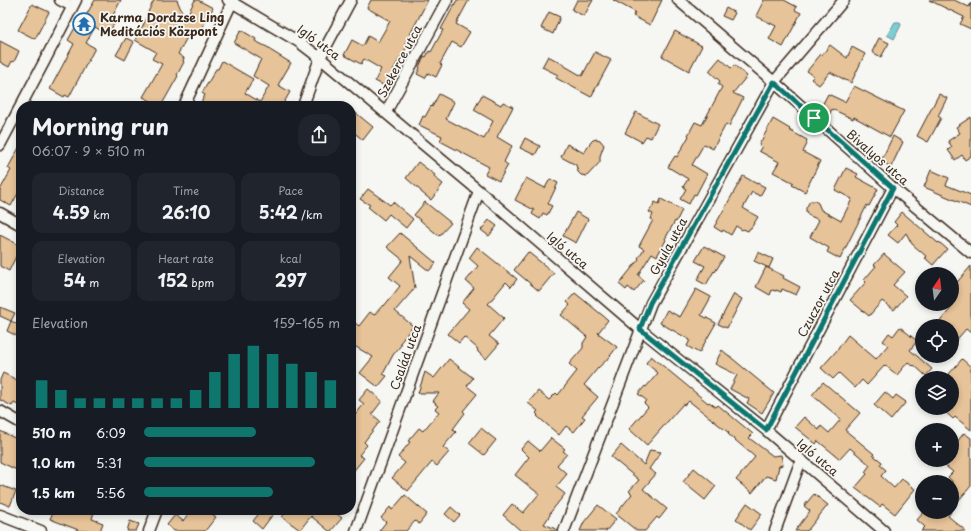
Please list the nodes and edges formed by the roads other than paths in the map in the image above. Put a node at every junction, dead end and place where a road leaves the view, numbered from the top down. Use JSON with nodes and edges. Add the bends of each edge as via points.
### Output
{"nodes":[{"id":1,"x":60,"y":0,"type":"edge"},
{"id":2,"x":351,"y":0,"type":"edge"},
{"id":3,"x":447,"y":0,"type":"edge"},
{"id":4,"x":678,"y":0,"type":"edge"},
{"id":5,"x":844,"y":0,"type":"edge"},
{"id":6,"x":231,"y":1,"type":"edge"},
{"id":7,"x":74,"y":3,"type":"edge"},
{"id":8,"x":320,"y":58,"type":"junction"},
{"id":9,"x":774,"y":82,"type":"junction"},
{"id":10,"x":23,"y":101,"type":"edge"},
{"id":11,"x":186,"y":101,"type":"edge"},
{"id":12,"x":305,"y":101,"type":"edge"},
{"id":13,"x":386,"y":112,"type":"junction"},
{"id":14,"x":16,"y":115,"type":"edge"},
{"id":15,"x":0,"y":145,"type":"edge"},
{"id":16,"x":893,"y":188,"type":"junction"},
{"id":17,"x":479,"y":191,"type":"junction"},
{"id":18,"x":0,"y":213,"type":"edge"},
{"id":19,"x":16,"y":222,"type":"edge"},
{"id":20,"x":971,"y":253,"type":"edge"},
{"id":21,"x":640,"y":329,"type":"junction"},
{"id":22,"x":0,"y":412,"type":"edge"},
{"id":23,"x":16,"y":420,"type":"edge"},
{"id":24,"x":766,"y":430,"type":"junction"},
{"id":25,"x":801,"y":460,"type":"junction"},
{"id":26,"x":0,"y":515,"type":"edge"},
{"id":27,"x":155,"y":515,"type":"edge"},
{"id":28,"x":41,"y":531,"type":"edge"},
{"id":29,"x":149,"y":531,"type":"edge"},
{"id":30,"x":356,"y":531,"type":"edge"},
{"id":31,"x":564,"y":531,"type":"edge"},
{"id":32,"x":775,"y":531,"type":"edge"},
{"id":33,"x":884,"y":531,"type":"edge"}],
"edges":[{"from":1,"to":7,"type":"street"},
{"from":2,"to":8,"type":"street"},
{"from":3,"to":13,"type":"street","name":"Szekerce utca"},
{"from":4,"to":9,"type":"street","name":"Bivalyos utca"},
{"from":5,"to":9,"type":"street","name":"Gyula utca"},
{"from":6,"to":8,"type":"street","name":"Igló utca","via":[[299,42]]},
{"from":6,"to":11,"type":"street"},
{"from":7,"to":10,"type":"street"},
{"from":8,"to":12,"type":"street"},
{"from":8,"to":13,"type":"street","name":"Igló utca"},
{"from":9,"to":16,"type":"street","name":"Bivalyos utca"},
{"from":9,"to":21,"type":"street","name":"Gyula utca","via":[[650,303]]},
{"from":13,"to":17,"type":"street","name":"Igló utca"},
{"from":14,"to":15,"type":"street"},
{"from":16,"to":20,"type":"street","name":"Bivalyos utca"},
{"from":16,"to":24,"type":"street","name":"Czuczor utca"},
{"from":17,"to":21,"type":"street","name":"Igló utca"},
{"from":17,"to":30,"type":"street","name":"Család utca"},
{"from":18,"to":19,"type":"street"},
{"from":21,"to":24,"type":"street","name":"Igló utca"},
{"from":21,"to":31,"type":"street","name":"Gyula utca"},
{"from":22,"to":23,"type":"street"},
{"from":24,"to":25,"type":"street","name":"Igló utca"},
{"from":25,"to":32,"type":"street"},
{"from":25,"to":33,"type":"street","name":"Igló utca"},
{"from":26,"to":28,"type":"street"},
{"from":27,"to":29,"type":"street"}]}
